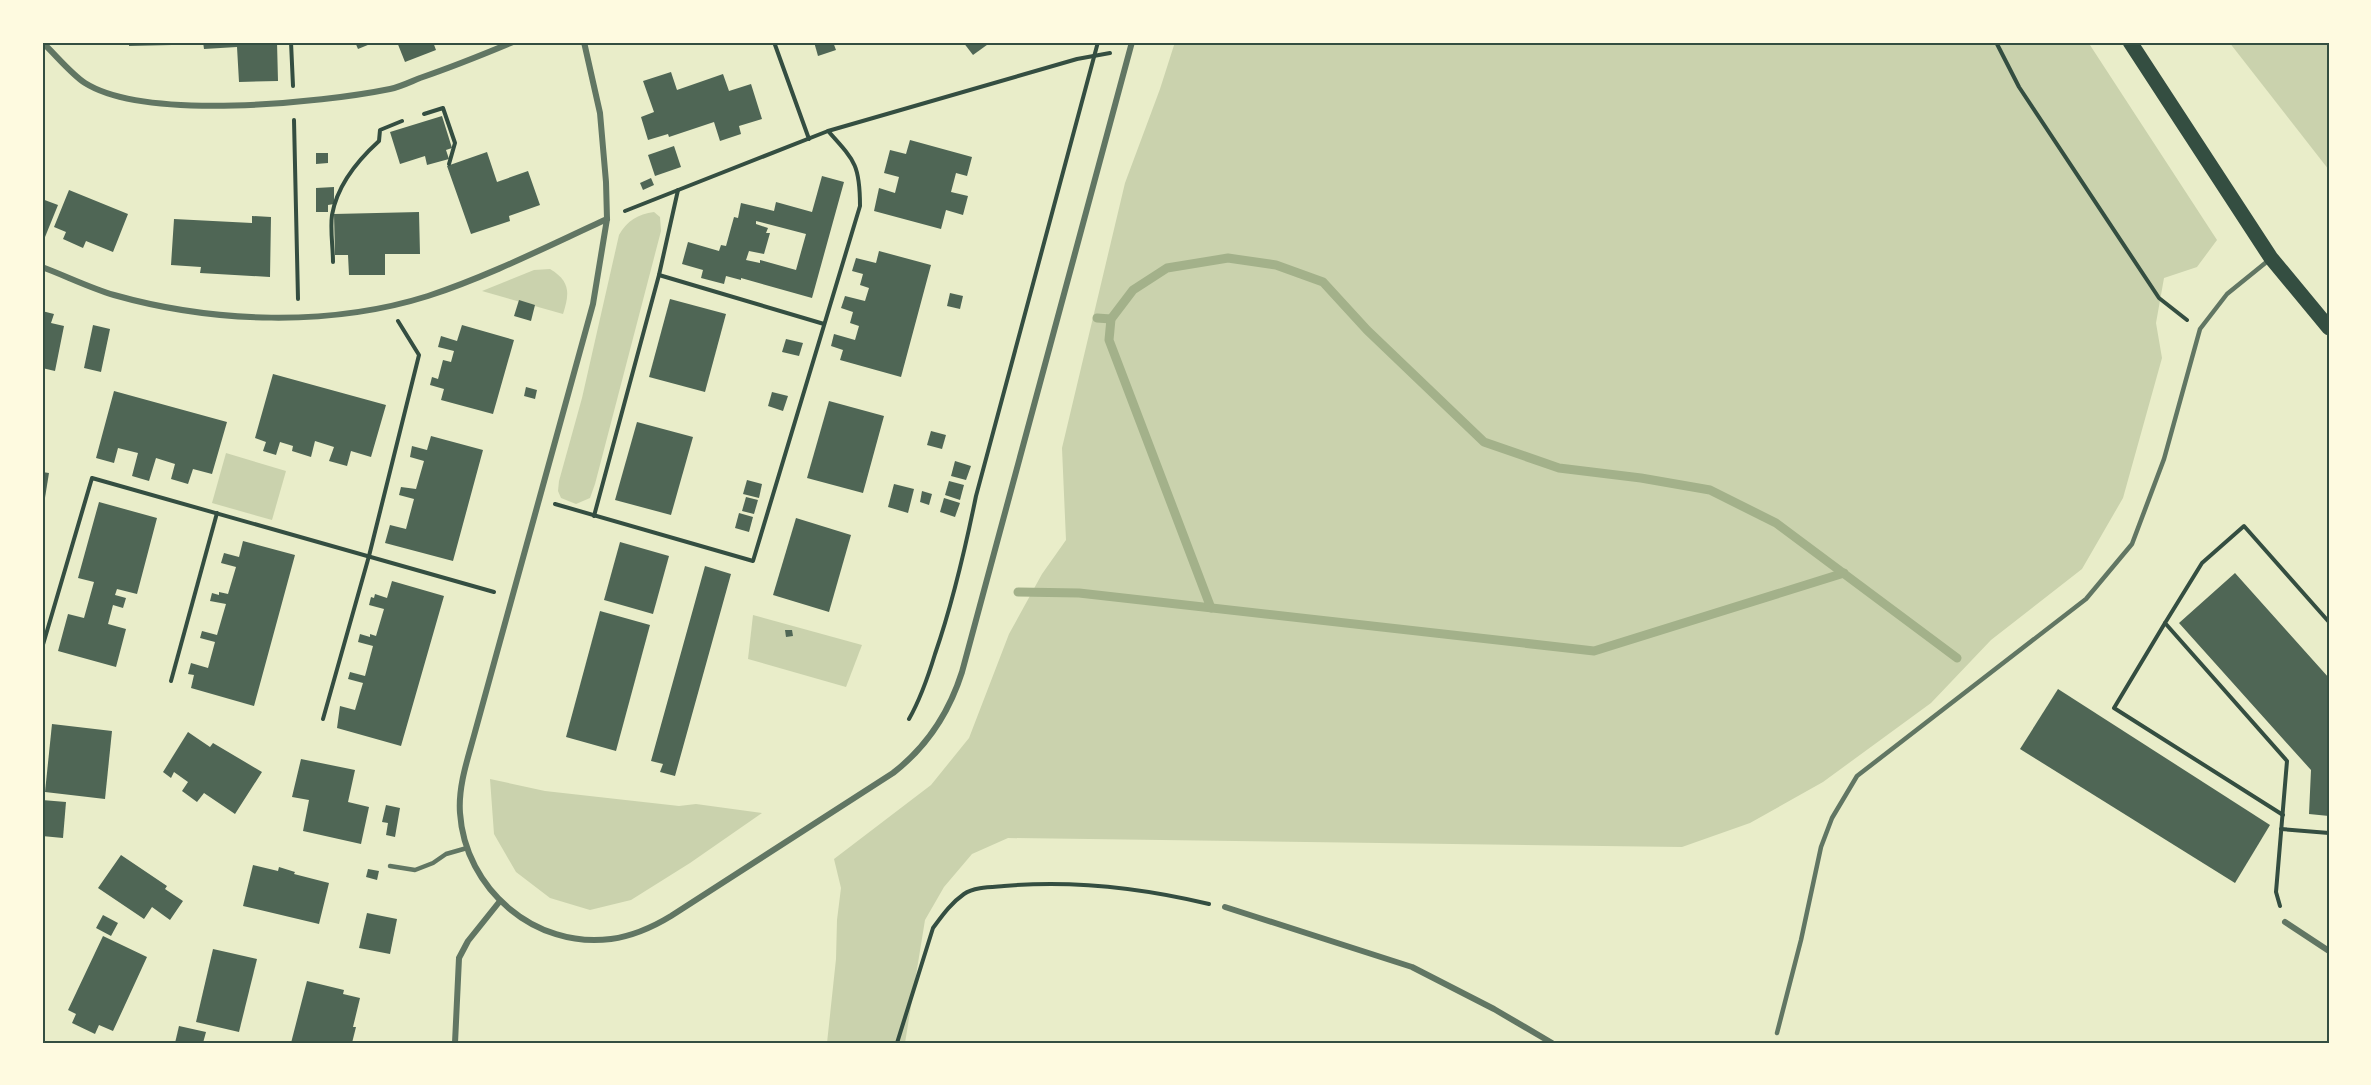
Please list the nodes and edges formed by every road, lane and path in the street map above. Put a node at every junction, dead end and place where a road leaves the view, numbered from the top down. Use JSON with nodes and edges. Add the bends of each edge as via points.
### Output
{"nodes":[{"id":1,"x":42,"y":42,"type":"edge"},
{"id":2,"x":291,"y":42,"type":"edge"},
{"id":3,"x":513,"y":42,"type":"edge"},
{"id":4,"x":585,"y":42,"type":"edge"},
{"id":5,"x":774,"y":42,"type":"edge"},
{"id":6,"x":1098,"y":42,"type":"edge"},
{"id":7,"x":1132,"y":42,"type":"edge"},
{"id":8,"x":1996,"y":42,"type":"edge"},
{"id":9,"x":2130,"y":42,"type":"edge"},
{"id":10,"x":1095,"y":56,"type":"junction"},
{"id":11,"x":293,"y":101,"type":"junction"},
{"id":12,"x":424,"y":114,"type":"dead end"},
{"id":13,"x":402,"y":121,"type":"dead end"},
{"id":14,"x":828,"y":131,"type":"junction"},
{"id":15,"x":809,"y":139,"type":"junction"},
{"id":16,"x":449,"y":164,"type":"dead end"},
{"id":17,"x":678,"y":189,"type":"junction"},
{"id":18,"x":607,"y":219,"type":"junction"},
{"id":19,"x":2271,"y":258,"type":"junction"},
{"id":20,"x":333,"y":262,"type":"dead end"},
{"id":21,"x":42,"y":267,"type":"edge"},
{"id":22,"x":659,"y":275,"type":"junction"},
{"id":23,"x":298,"y":317,"type":"junction"},
{"id":24,"x":824,"y":324,"type":"junction"},
{"id":25,"x":2329,"y":328,"type":"edge"},
{"id":26,"x":2200,"y":329,"type":"junction"},
{"id":27,"x":402,"y":331,"type":"dead end"},
{"id":28,"x":540,"y":500,"type":"junction"},
{"id":29,"x":217,"y":513,"type":"junction"},
{"id":30,"x":594,"y":516,"type":"junction"},
{"id":31,"x":369,"y":556,"type":"junction"},
{"id":32,"x":512,"y":597,"type":"junction"},
{"id":33,"x":2329,"y":622,"type":"edge"},
{"id":34,"x":2165,"y":623,"type":"junction"},
{"id":35,"x":42,"y":648,"type":"edge"},
{"id":36,"x":171,"y":681,"type":"dead end"},
{"id":37,"x":323,"y":719,"type":"dead end"},
{"id":38,"x":909,"y":719,"type":"dead end"},
{"id":39,"x":2283,"y":815,"type":"junction"},
{"id":40,"x":2281,"y":829,"type":"junction"},
{"id":41,"x":2329,"y":833,"type":"edge"},
{"id":42,"x":467,"y":848,"type":"junction"},
{"id":43,"x":390,"y":866,"type":"dead end"},
{"id":44,"x":500,"y":901,"type":"junction"},
{"id":45,"x":1225,"y":907,"type":"joint"},
{"id":46,"x":2285,"y":922,"type":"joint"},
{"id":47,"x":2329,"y":951,"type":"edge"},
{"id":48,"x":1777,"y":1033,"type":"dead end"},
{"id":49,"x":455,"y":1043,"type":"edge"},
{"id":50,"x":897,"y":1043,"type":"edge"},
{"id":51,"x":1552,"y":1043,"type":"edge"}],
"edges":[{"from":1,"to":11,"type":"street","via":[[85,83],[124,98],[154,104],[224,106]]},
{"from":2,"to":11,"type":"path"},
{"from":3,"to":11,"type":"street","via":[[391,89],[340,99]]},
{"from":4,"to":18,"type":"street","via":[[600,113]]},
{"from":5,"to":15,"type":"path"},
{"from":6,"to":10,"type":"path"},
{"from":7,"to":44,"type":"street","via":[[962,672],[950,705],[931,736],[893,772],[645,930],[611,939],[571,938],[537,927]]},
{"from":8,"to":26,"type":"path","via":[[2019,87],[2159,298]]},
{"from":9,"to":19,"type":"main road"},
{"from":10,"to":14,"type":"path"},
{"from":10,"to":38,"type":"path","via":[[979,485],[945,627],[920,700]]},
{"from":11,"to":23,"type":"path"},
{"from":12,"to":16,"type":"path","via":[[443,108],[455,143]]},
{"from":13,"to":20,"type":"path","via":[[380,130],[379,141],[360,158],[347,179],[332,216]]},
{"from":14,"to":15,"type":"path"},
{"from":14,"to":24,"type":"path","via":[[850,156],[860,177],[860,206]]},
{"from":15,"to":17,"type":"path"},
{"from":17,"to":18,"type":"path"},
{"from":17,"to":22,"type":"path"},
{"from":18,"to":23,"type":"street","via":[[429,296],[368,311]]},
{"from":18,"to":28,"type":"street","via":[[593,304]]},
{"from":19,"to":25,"type":"main road"},
{"from":19,"to":26,"type":"lane","via":[[2227,294]]},
{"from":21,"to":23,"type":"street","via":[[113,294],[160,305],[249,316]]},
{"from":22,"to":24,"type":"path"},
{"from":22,"to":30,"type":"path"},
{"from":24,"to":30,"type":"path","via":[[753,561]]},
{"from":26,"to":48,"type":"lane","via":[[2164,459],[2132,544],[2086,599],[1857,776],[1832,818],[1821,847]]},
{"from":27,"to":31,"type":"path","via":[[419,355]]},
{"from":28,"to":30,"type":"path"},
{"from":28,"to":32,"type":"street"},
{"from":29,"to":31,"type":"path"},
{"from":29,"to":35,"type":"path","via":[[92,478]]},
{"from":29,"to":36,"type":"path"},
{"from":31,"to":32,"type":"path"},
{"from":31,"to":37,"type":"path"},
{"from":32,"to":42,"type":"street","via":[[462,783],[459,802]]},
{"from":33,"to":34,"type":"path","via":[[2244,526],[2202,563]]},
{"from":34,"to":39,"type":"path","via":[[2287,761]]},
{"from":34,"to":39,"type":"path","via":[[2114,708]]},
{"from":39,"to":40,"type":"path"},
{"from":40,"to":41,"type":"path"},
{"from":40,"to":46,"type":"path","via":[[2276,892]]},
{"from":42,"to":43,"type":"lane","via":[[415,870]]},
{"from":42,"to":44,"type":"street","via":[[482,879]]},
{"from":44,"to":49,"type":"street","via":[[459,958]]},
{"from":45,"to":50,"type":"path","via":[[1177,896],[1045,883],[965,893],[933,928]]},
{"from":45,"to":51,"type":"street","via":[[1413,967]]},
{"from":46,"to":47,"type":"street"}]}
